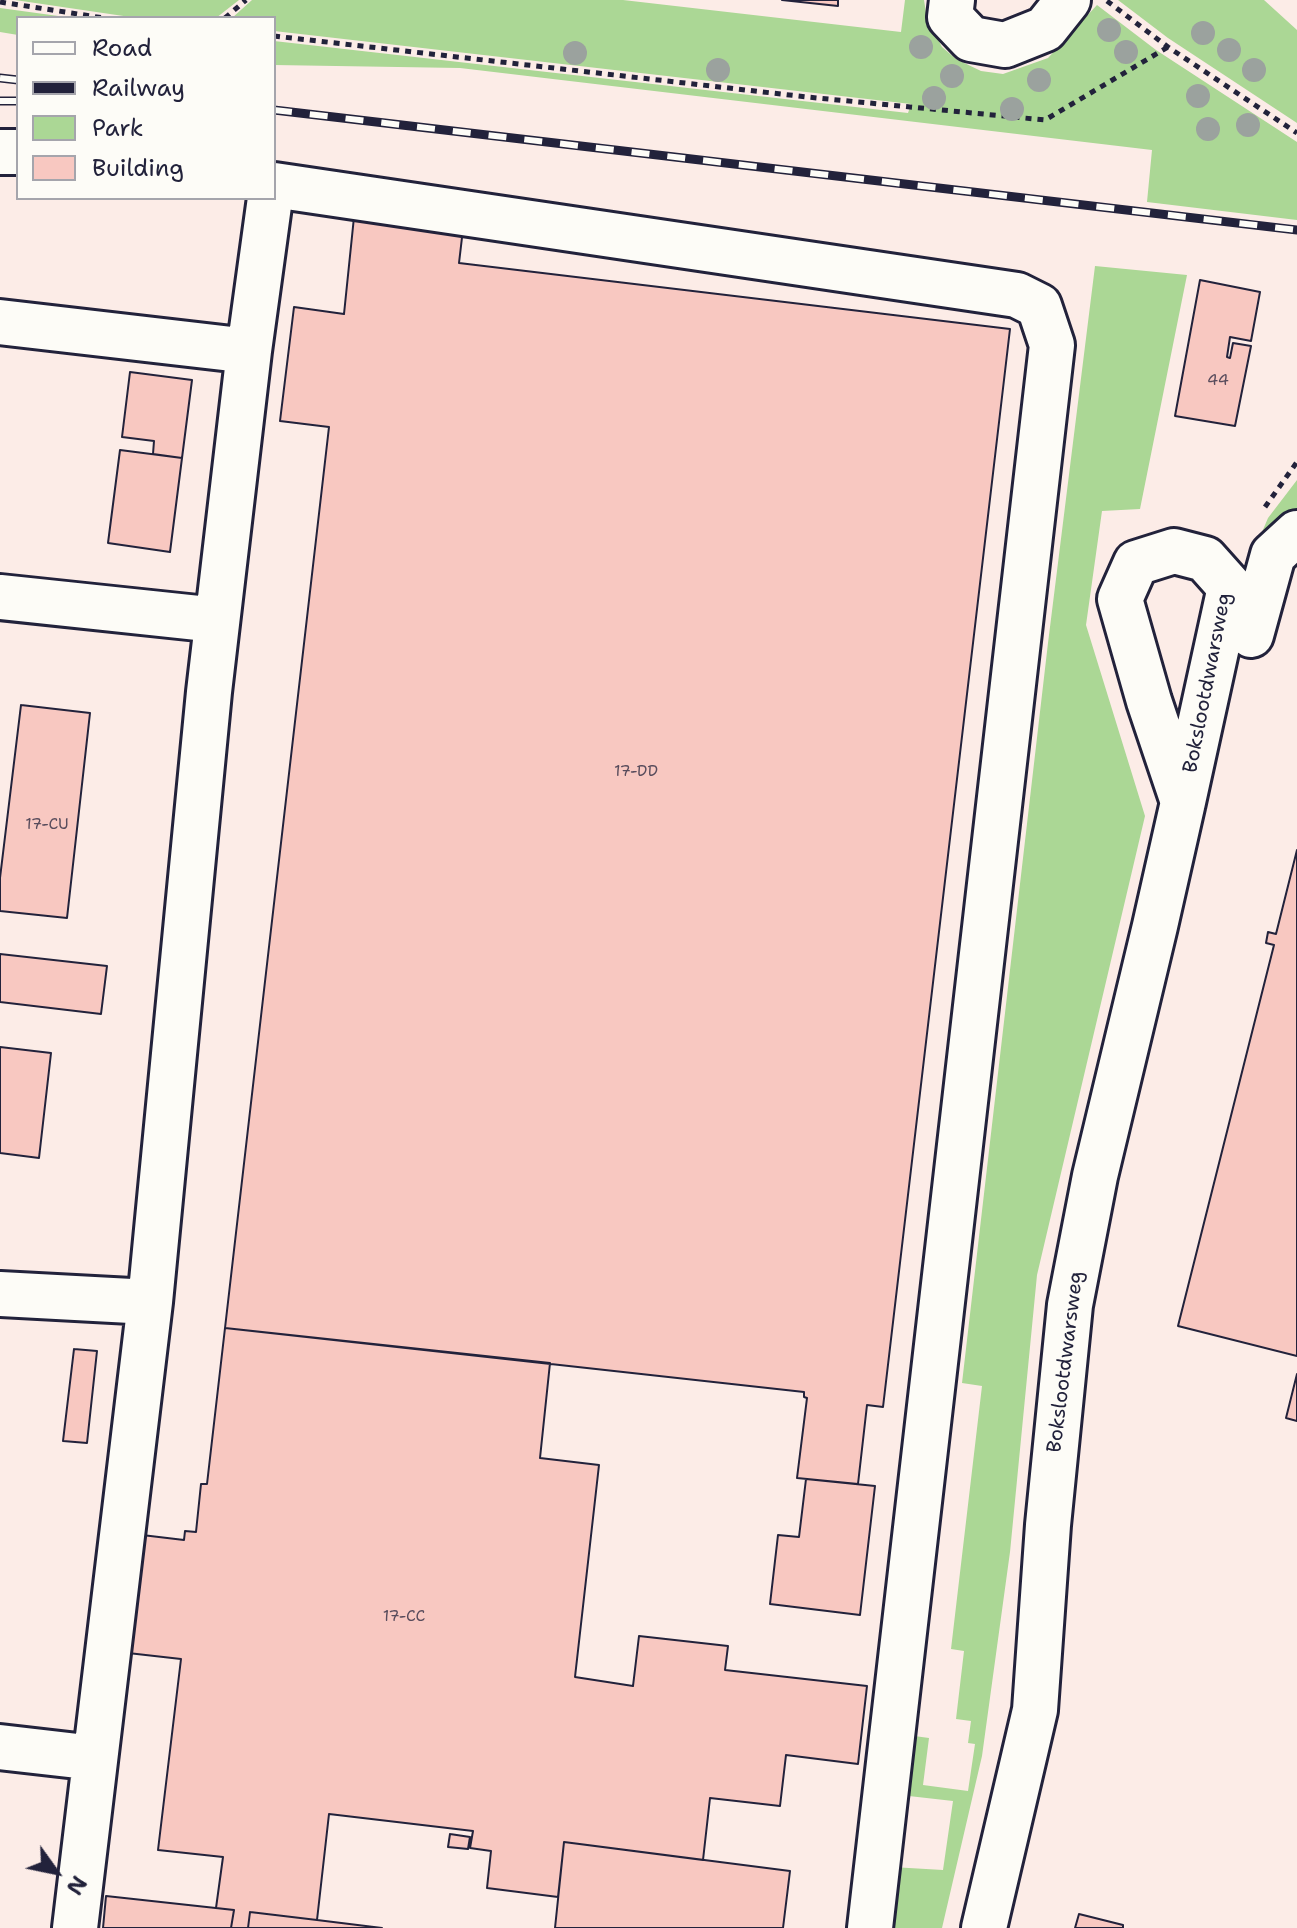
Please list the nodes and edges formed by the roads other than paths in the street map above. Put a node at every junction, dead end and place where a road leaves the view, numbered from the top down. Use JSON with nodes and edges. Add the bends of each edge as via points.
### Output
{"nodes":[{"id":1,"x":952,"y":0,"type":"edge"},
{"id":2,"x":1068,"y":0,"type":"edge"},
{"id":3,"x":276,"y":185,"type":"edge"},
{"id":4,"x":270,"y":200,"type":"edge"},
{"id":5,"x":0,"y":322,"type":"edge"},
{"id":6,"x":249,"y":351,"type":"junction"},
{"id":7,"x":1297,"y":533,"type":"edge"},
{"id":8,"x":0,"y":597,"type":"edge"},
{"id":9,"x":217,"y":620,"type":"junction"},
{"id":10,"x":1251,"y":635,"type":"dead end"},
{"id":11,"x":1183,"y":802,"type":"junction"},
{"id":12,"x":0,"y":1294,"type":"edge"},
{"id":13,"x":150,"y":1302,"type":"junction"},
{"id":14,"x":0,"y":1747,"type":"edge"},
{"id":15,"x":95,"y":1758,"type":"junction"},
{"id":16,"x":75,"y":1928,"type":"edge"},
{"id":17,"x":870,"y":1928,"type":"edge"},
{"id":18,"x":984,"y":1928,"type":"edge"}],
"edges":[{"from":1,"to":2,"type":"street","via":[[950,17],[971,39],[1005,45],[1045,29]]},
{"from":3,"to":17,"type":"street","via":[[1017,295],[1039,306],[1052,345]]},
{"from":4,"to":6,"type":"street"},
{"from":5,"to":6,"type":"street"},
{"from":6,"to":9,"type":"street"},
{"from":7,"to":10,"type":"street","via":[[1273,555]]},
{"from":8,"to":9,"type":"street"},
{"from":9,"to":13,"type":"street"},
{"from":11,"to":11,"type":"street","name":"Bokslootdwarsweg","via":[[1230,587],[1205,559],[1174,551],[1136,563],[1120,599]]},
{"from":11,"to":18,"type":"street","name":"Bokslootdwarsweg","via":[[1070,1305],[1035,1710]]},
{"from":12,"to":13,"type":"street"},
{"from":13,"to":15,"type":"street"},
{"from":14,"to":15,"type":"street"},
{"from":15,"to":16,"type":"street"}]}
